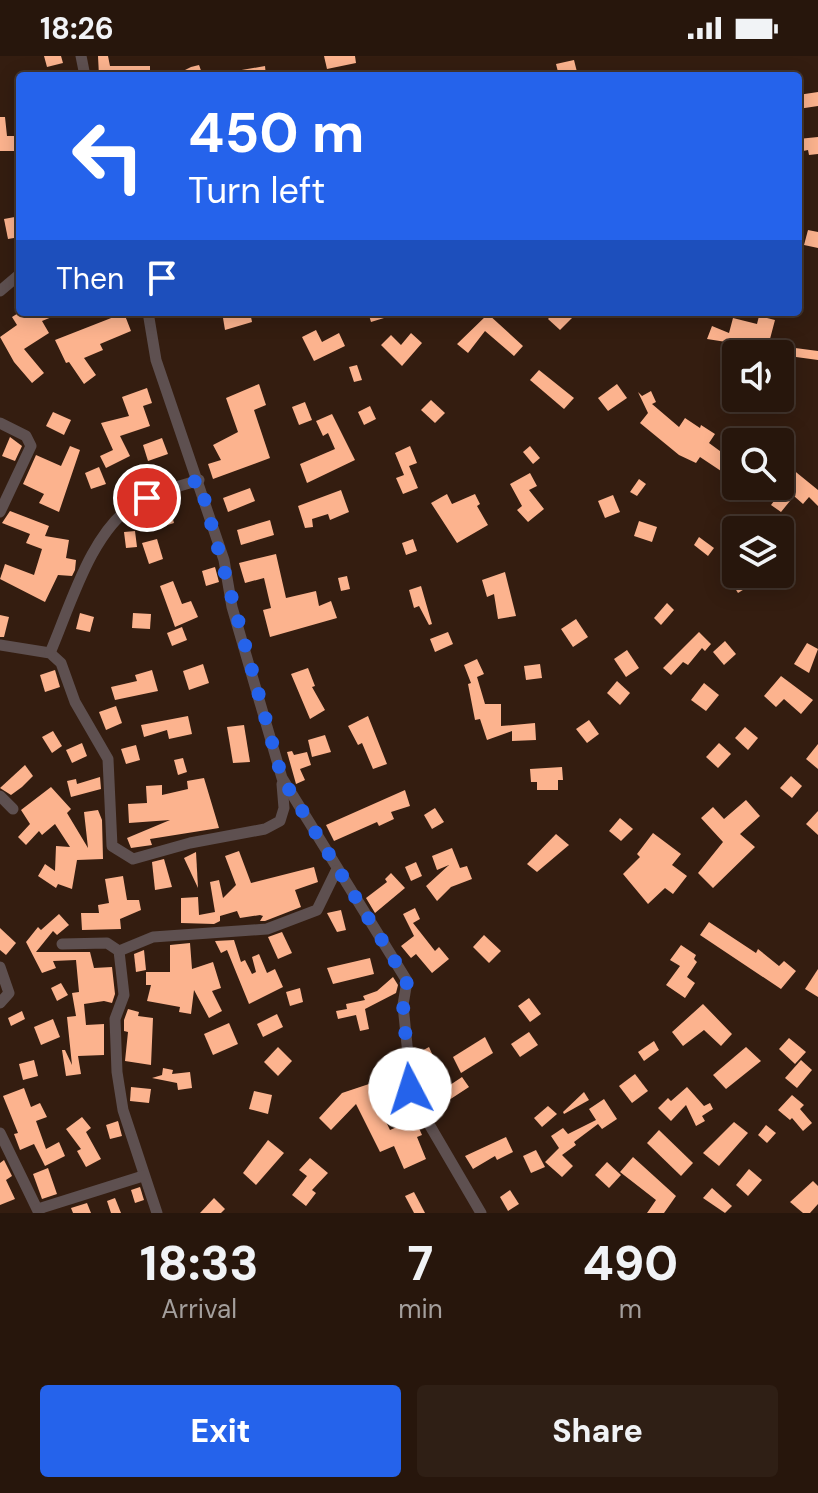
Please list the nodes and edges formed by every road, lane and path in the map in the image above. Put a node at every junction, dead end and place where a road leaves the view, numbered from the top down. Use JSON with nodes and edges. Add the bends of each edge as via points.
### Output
{"nodes":[{"id":1,"x":16,"y":277,"type":"edge"},
{"id":2,"x":0,"y":291,"type":"edge"},
{"id":3,"x":149,"y":316,"type":"edge"},
{"id":4,"x":0,"y":423,"type":"edge"},
{"id":5,"x":199,"y":480,"type":"junction"},
{"id":6,"x":0,"y":512,"type":"edge"},
{"id":7,"x":0,"y":645,"type":"edge"},
{"id":8,"x":50,"y":653,"type":"junction"},
{"id":9,"x":282,"y":778,"type":"junction"},
{"id":10,"x":0,"y":796,"type":"edge"},
{"id":11,"x":13,"y":809,"type":"dead end"},
{"id":12,"x":336,"y":871,"type":"junction"},
{"id":13,"x":62,"y":944,"type":"dead end"},
{"id":14,"x":119,"y":951,"type":"junction"},
{"id":15,"x":0,"y":967,"type":"edge"},
{"id":16,"x":0,"y":1003,"type":"edge"},
{"id":17,"x":0,"y":1133,"type":"edge"},
{"id":18,"x":143,"y":1176,"type":"junction"},
{"id":19,"x":38,"y":1211,"type":"edge"},
{"id":20,"x":157,"y":1213,"type":"edge"},
{"id":21,"x":481,"y":1213,"type":"edge"}],
"edges":[{"from":1,"to":2,"type":"street"},
{"from":3,"to":5,"type":"street","via":[[156,360]]},
{"from":4,"to":6,"type":"street","via":[[26,436],[31,446]]},
{"from":5,"to":8,"type":"street","via":[[132,506],[101,537]]},
{"from":5,"to":9,"type":"street"},
{"from":7,"to":8,"type":"street"},
{"from":8,"to":9,"type":"street","via":[[61,663],[75,702],[108,759],[112,846],[133,859],[280,821]]},
{"from":9,"to":12,"type":"street"},
{"from":10,"to":11,"type":"street"},
{"from":12,"to":14,"type":"street","via":[[317,910],[267,929],[153,937]]},
{"from":12,"to":21,"type":"street","via":[[407,981],[403,1005],[410,1089]]},
{"from":13,"to":14,"type":"street","via":[[107,943]]},
{"from":14,"to":18,"type":"street","via":[[124,995],[115,1019],[117,1072]]},
{"from":15,"to":16,"type":"street","via":[[9,987]]},
{"from":17,"to":19,"type":"street"},
{"from":18,"to":19,"type":"street"},
{"from":18,"to":20,"type":"street"}]}
